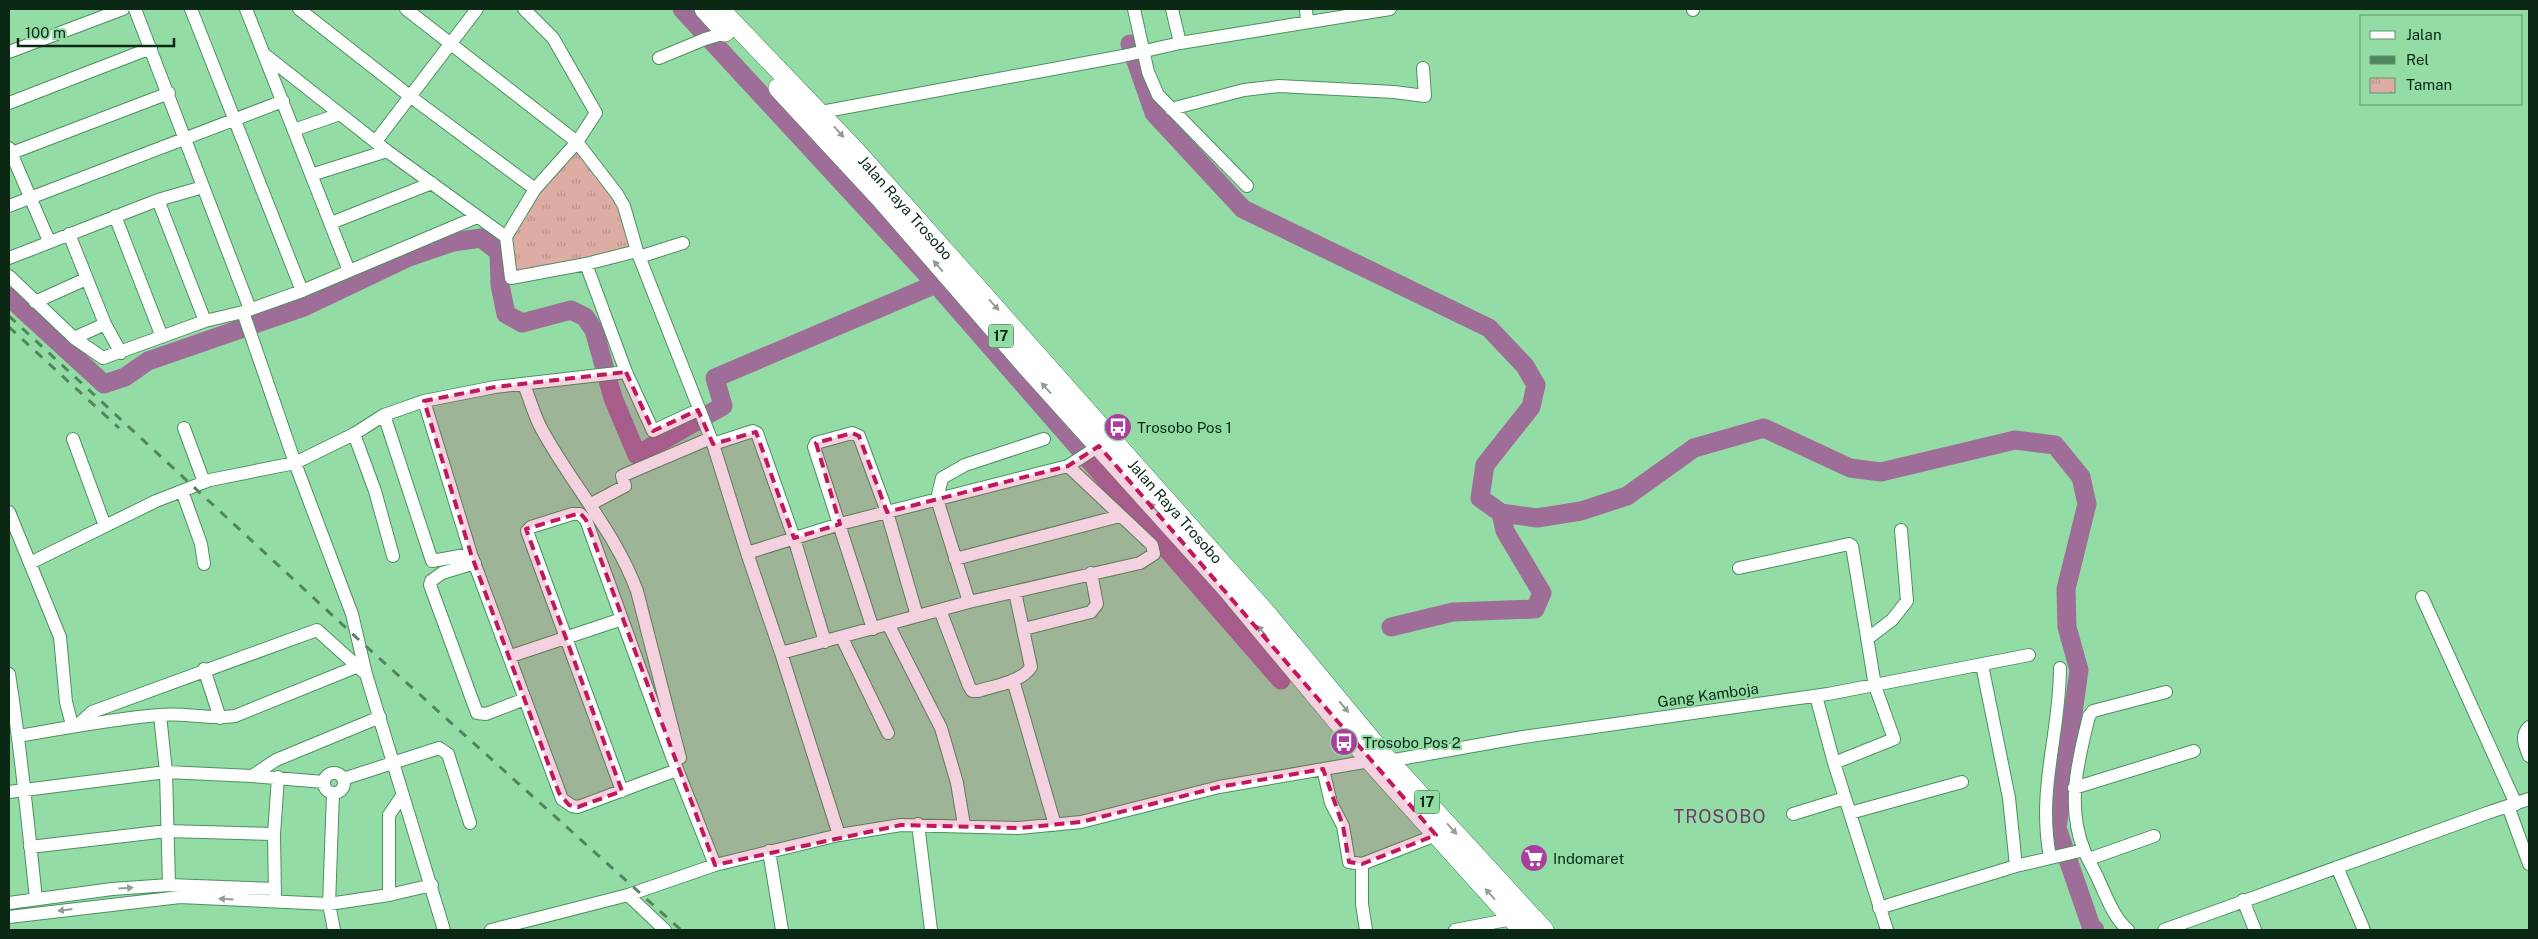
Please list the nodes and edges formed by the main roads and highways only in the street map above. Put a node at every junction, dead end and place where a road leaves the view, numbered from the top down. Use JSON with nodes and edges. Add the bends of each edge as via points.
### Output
{"nodes":[{"id":1,"x":704,"y":9,"type":"edge"},
{"id":2,"x":720,"y":9,"type":"edge"},
{"id":3,"x":722,"y":34,"type":"junction"},
{"id":4,"x":1302,"y":668,"type":"junction"},
{"id":5,"x":1517,"y":925,"type":"edge"},
{"id":6,"x":1544,"y":930,"type":"edge"}],
"edges":[{"from":1,"to":3,"type":"highway","name":"Jalan Raya Trosobo","number":"17"},
{"from":2,"to":3,"type":"highway","name":"Jalan Raya Trosobo","number":"17"},
{"from":4,"to":3,"type":"highway","name":"Jalan Raya Trosobo","number":"17","one_way":true,"via":[[1097,448],[868,185]]},
{"from":3,"to":4,"type":"highway","name":"Jalan Raya Trosobo","number":"17","one_way":true,"via":[[821,112],[1261,608]]},
{"from":5,"to":4,"type":"highway","name":"Jalan Raya Trosobo","number":"17","one_way":true,"via":[[1370,761]]},
{"from":4,"to":6,"type":"highway","name":"Jalan Raya Trosobo","number":"17","one_way":true}]}
